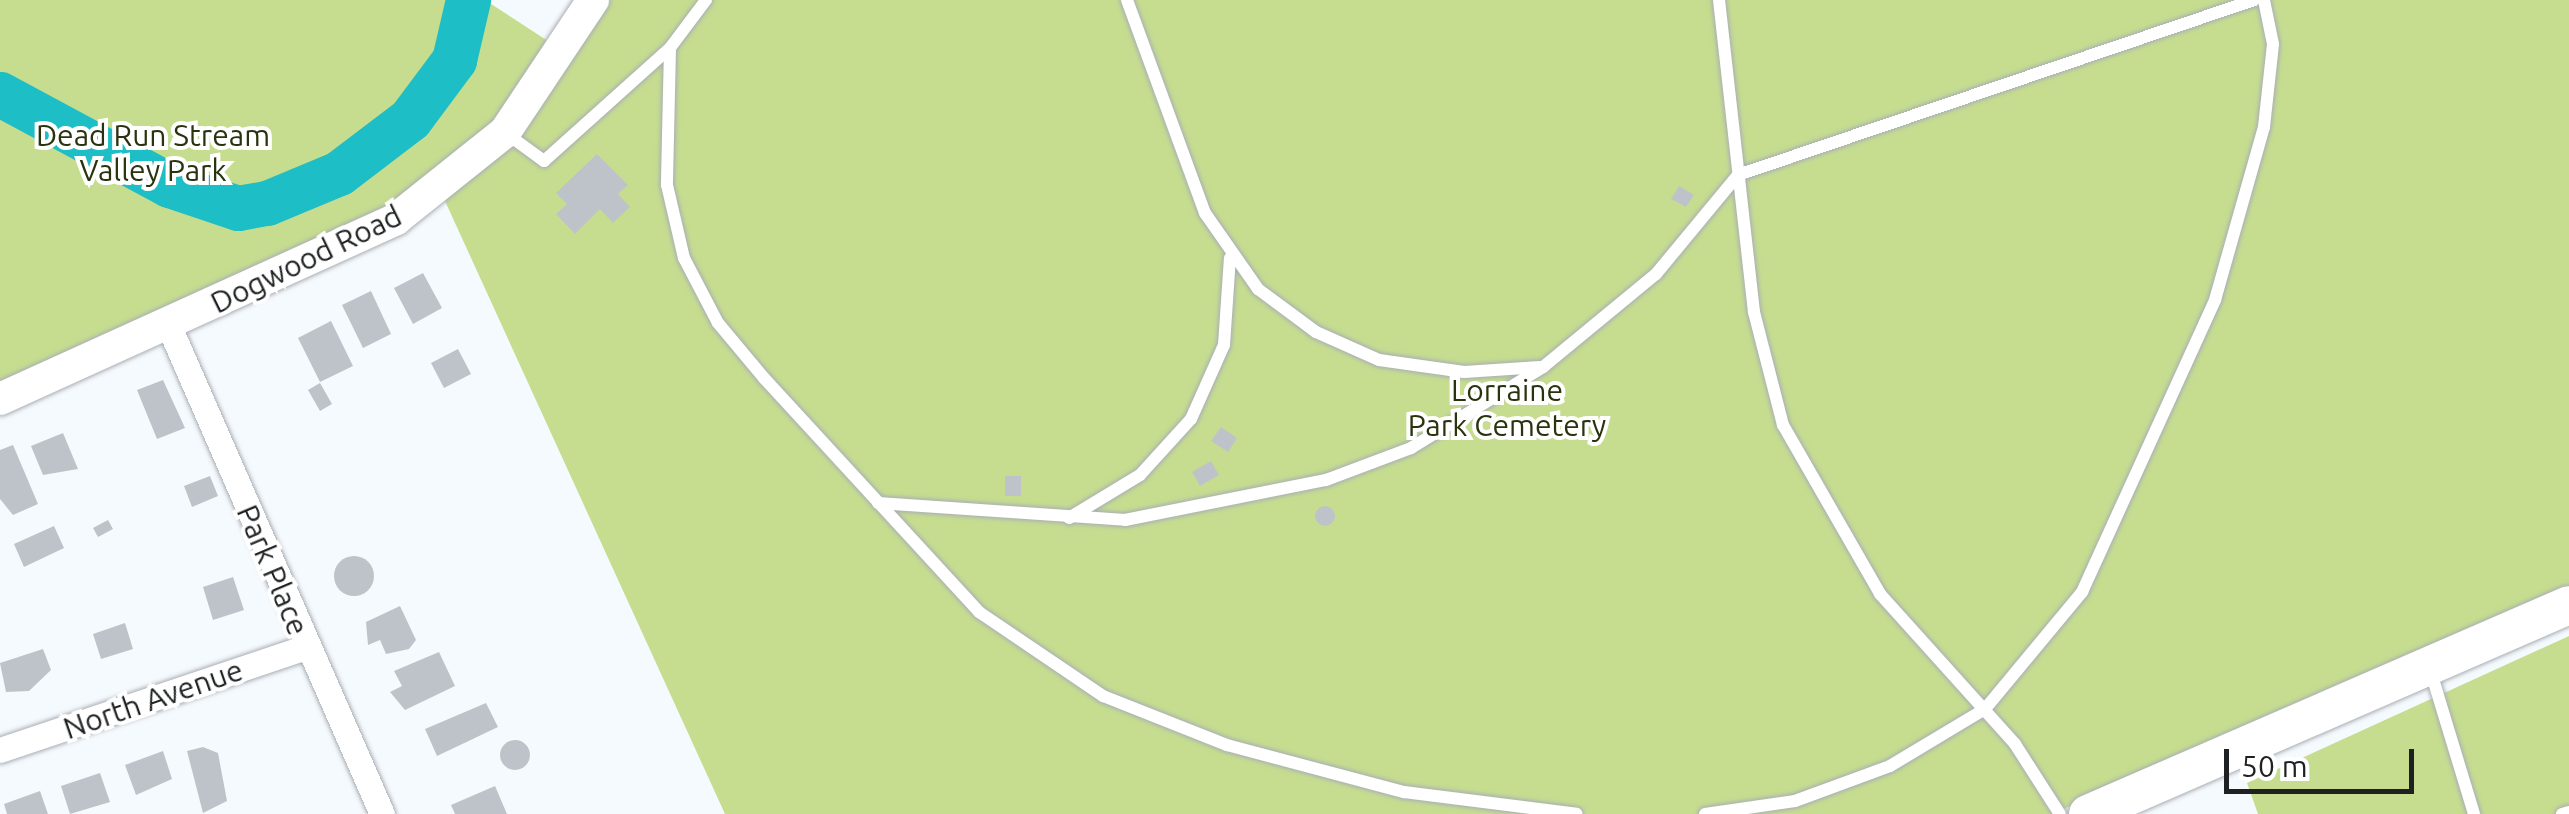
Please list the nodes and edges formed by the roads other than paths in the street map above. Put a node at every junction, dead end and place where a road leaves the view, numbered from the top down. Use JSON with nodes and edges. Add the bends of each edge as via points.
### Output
{"nodes":[{"id":1,"x":593,"y":0,"type":"edge"},
{"id":2,"x":706,"y":0,"type":"edge"},
{"id":3,"x":1127,"y":0,"type":"edge"},
{"id":4,"x":1720,"y":0,"type":"edge"},
{"id":5,"x":2254,"y":0,"type":"edge"},
{"id":6,"x":2264,"y":0,"type":"edge"},
{"id":7,"x":670,"y":48,"type":"junction"},
{"id":8,"x":505,"y":132,"type":"junction"},
{"id":9,"x":1738,"y":175,"type":"junction"},
{"id":10,"x":1230,"y":258,"type":"junction"},
{"id":11,"x":168,"y":324,"type":"junction"},
{"id":12,"x":1542,"y":367,"type":"junction"},
{"id":13,"x":0,"y":399,"type":"edge"},
{"id":14,"x":878,"y":503,"type":"junction"},
{"id":15,"x":1065,"y":520,"type":"junction"},
{"id":16,"x":2569,"y":604,"type":"edge"},
{"id":17,"x":306,"y":647,"type":"junction"},
{"id":18,"x":2430,"y":666,"type":"junction"},
{"id":19,"x":1985,"y":709,"type":"junction"},
{"id":20,"x":0,"y":750,"type":"edge"},
{"id":21,"x":382,"y":814,"type":"edge"},
{"id":22,"x":1577,"y":814,"type":"edge"},
{"id":23,"x":1704,"y":814,"type":"edge"},
{"id":24,"x":2060,"y":814,"type":"edge"},
{"id":25,"x":2088,"y":814,"type":"edge"},
{"id":26,"x":2474,"y":814,"type":"edge"}],
"edges":[{"from":1,"to":8,"type":"street","name":"Dogwood Road"},
{"from":2,"to":7,"type":"lane"},
{"from":3,"to":10,"type":"lane","via":[[1170,132]]},
{"from":4,"to":9,"type":"lane"},
{"from":5,"to":9,"type":"lane"},
{"from":6,"to":19,"type":"lane","via":[[2273,44],[2264,127],[2215,300],[2082,592]]},
{"from":7,"to":8,"type":"lane","via":[[544,161]]},
{"from":7,"to":14,"type":"lane","via":[[668,184],[684,258],[718,323]]},
{"from":8,"to":11,"type":"street","name":"Dogwood Road","via":[[396,219]]},
{"from":9,"to":12,"type":"lane","via":[[1656,274]]},
{"from":9,"to":19,"type":"lane","via":[[1767,374],[1807,479],[1880,594]]},
{"from":10,"to":12,"type":"lane","via":[[1290,316],[1379,360],[1464,372]]},
{"from":10,"to":15,"type":"lane","via":[[1224,345],[1191,419],[1140,475]]},
{"from":11,"to":13,"type":"street","name":"Dogwood Road"},
{"from":11,"to":17,"type":"street","name":"Park Place"},
{"from":12,"to":15,"type":"lane","via":[[1411,448],[1326,480],[1186,514]]},
{"from":14,"to":15,"type":"lane"},
{"from":14,"to":22,"type":"lane","via":[[1018,645],[1156,720],[1404,792]]},
{"from":16,"to":18,"type":"main road"},
{"from":17,"to":20,"type":"street","name":"North Avenue"},
{"from":17,"to":21,"type":"street","name":"Park Place"},
{"from":18,"to":25,"type":"main road"},
{"from":18,"to":26,"type":"lane"},
{"from":19,"to":23,"type":"lane","via":[[1841,788]]},
{"from":19,"to":24,"type":"lane"}]}
